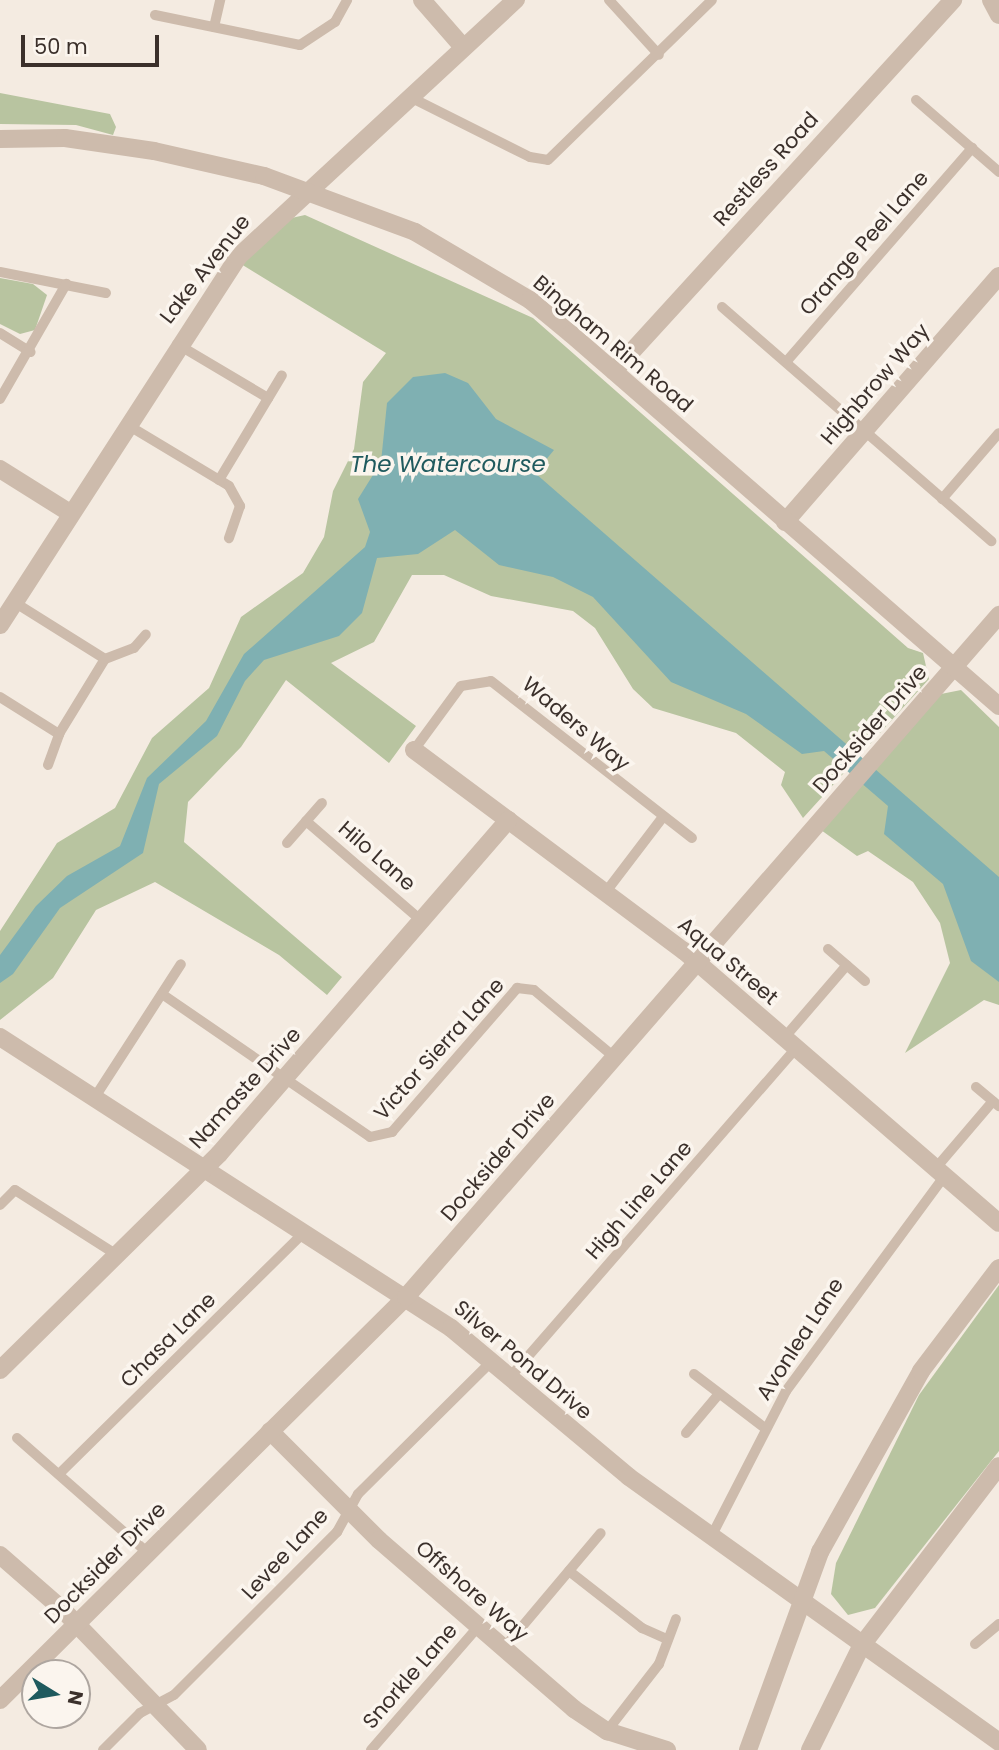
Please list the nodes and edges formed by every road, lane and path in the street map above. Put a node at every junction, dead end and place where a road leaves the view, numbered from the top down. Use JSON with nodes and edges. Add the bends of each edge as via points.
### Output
{"nodes":[{"id":1,"x":220,"y":0,"type":"edge"},
{"id":2,"x":347,"y":0,"type":"edge"},
{"id":3,"x":422,"y":0,"type":"edge"},
{"id":4,"x":516,"y":0,"type":"edge"},
{"id":5,"x":610,"y":0,"type":"edge"},
{"id":6,"x":712,"y":0,"type":"edge"},
{"id":7,"x":953,"y":0,"type":"edge"},
{"id":8,"x":991,"y":0,"type":"edge"},
{"id":9,"x":999,"y":15,"type":"edge"},
{"id":10,"x":155,"y":16,"type":"dead end"},
{"id":11,"x":214,"y":27,"type":"junction"},
{"id":12,"x":463,"y":47,"type":"junction"},
{"id":13,"x":659,"y":55,"type":"junction"},
{"id":14,"x":408,"y":96,"type":"junction"},
{"id":15,"x":916,"y":100,"type":"dead end"},
{"id":16,"x":0,"y":139,"type":"edge"},
{"id":17,"x":972,"y":148,"type":"junction"},
{"id":18,"x":999,"y":172,"type":"edge"},
{"id":19,"x":303,"y":191,"type":"junction"},
{"id":20,"x":0,"y":272,"type":"edge"},
{"id":21,"x":999,"y":276,"type":"edge"},
{"id":22,"x":66,"y":284,"type":"junction"},
{"id":23,"x":106,"y":293,"type":"dead end"},
{"id":24,"x":722,"y":307,"type":"dead end"},
{"id":25,"x":0,"y":333,"type":"edge"},
{"id":26,"x":177,"y":344,"type":"junction"},
{"id":27,"x":30,"y":352,"type":"junction"},
{"id":28,"x":786,"y":362,"type":"junction"},
{"id":29,"x":614,"y":371,"type":"junction"},
{"id":30,"x":282,"y":375,"type":"dead end"},
{"id":31,"x":268,"y":398,"type":"junction"},
{"id":32,"x":0,"y":400,"type":"edge"},
{"id":33,"x":126,"y":424,"type":"junction"},
{"id":34,"x":864,"y":431,"type":"junction"},
{"id":35,"x":999,"y":433,"type":"edge"},
{"id":36,"x":0,"y":469,"type":"edge"},
{"id":37,"x":219,"y":480,"type":"junction"},
{"id":38,"x":942,"y":499,"type":"junction"},
{"id":39,"x":70,"y":513,"type":"junction"},
{"id":40,"x":785,"y":522,"type":"junction"},
{"id":41,"x":229,"y":538,"type":"dead end"},
{"id":42,"x":990,"y":541,"type":"dead end"},
{"id":43,"x":14,"y":602,"type":"junction"},
{"id":44,"x":999,"y":615,"type":"edge"},
{"id":45,"x":0,"y":625,"type":"edge"},
{"id":46,"x":146,"y":634,"type":"dead end"},
{"id":47,"x":105,"y":659,"type":"junction"},
{"id":48,"x":954,"y":666,"type":"junction"},
{"id":49,"x":0,"y":696,"type":"edge"},
{"id":50,"x":999,"y":705,"type":"edge"},
{"id":51,"x":59,"y":734,"type":"junction"},
{"id":52,"x":414,"y":750,"type":"joint"},
{"id":53,"x":47,"y":765,"type":"dead end"},
{"id":54,"x":322,"y":803,"type":"dead end"},
{"id":55,"x":663,"y":817,"type":"junction"},
{"id":56,"x":508,"y":820,"type":"junction"},
{"id":57,"x":306,"y":821,"type":"junction"},
{"id":58,"x":692,"y":838,"type":"dead end"},
{"id":59,"x":287,"y":843,"type":"dead end"},
{"id":60,"x":605,"y":893,"type":"junction"},
{"id":61,"x":422,"y":921,"type":"junction"},
{"id":62,"x":828,"y":949,"type":"dead end"},
{"id":63,"x":697,"y":962,"type":"junction"},
{"id":64,"x":181,"y":964,"type":"dead end"},
{"id":65,"x":847,"y":965,"type":"junction"},
{"id":66,"x":865,"y":981,"type":"dead end"},
{"id":67,"x":162,"y":994,"type":"junction"},
{"id":68,"x":1,"y":1040,"type":"edge"},
{"id":69,"x":790,"y":1043,"type":"junction"},
{"id":70,"x":614,"y":1057,"type":"junction"},
{"id":71,"x":283,"y":1081,"type":"junction"},
{"id":72,"x":976,"y":1087,"type":"dead end"},
{"id":73,"x":96,"y":1097,"type":"junction"},
{"id":74,"x":996,"y":1104,"type":"edge"},
{"id":75,"x":205,"y":1167,"type":"junction"},
{"id":76,"x":940,"y":1173,"type":"junction"},
{"id":77,"x":0,"y":1205,"type":"edge"},
{"id":78,"x":999,"y":1223,"type":"edge"},
{"id":79,"x":304,"y":1232,"type":"junction"},
{"id":80,"x":117,"y":1255,"type":"junction"},
{"id":81,"x":999,"y":1268,"type":"edge"},
{"id":82,"x":406,"y":1297,"type":"junction"},
{"id":83,"x":493,"y":1360,"type":"junction"},
{"id":84,"x":0,"y":1370,"type":"edge"},
{"id":85,"x":694,"y":1374,"type":"dead end"},
{"id":86,"x":511,"y":1376,"type":"junction"},
{"id":87,"x":718,"y":1395,"type":"junction"},
{"id":88,"x":765,"y":1428,"type":"junction"},
{"id":89,"x":270,"y":1431,"type":"junction"},
{"id":90,"x":686,"y":1433,"type":"dead end"},
{"id":91,"x":17,"y":1438,"type":"dead end"},
{"id":92,"x":999,"y":1466,"type":"edge"},
{"id":93,"x":59,"y":1474,"type":"junction"},
{"id":94,"x":349,"y":1510,"type":"junction"},
{"id":95,"x":601,"y":1533,"type":"dead end"},
{"id":96,"x":710,"y":1537,"type":"junction"},
{"id":97,"x":148,"y":1553,"type":"junction"},
{"id":98,"x":0,"y":1555,"type":"edge"},
{"id":99,"x":569,"y":1571,"type":"junction"},
{"id":100,"x":800,"y":1601,"type":"junction"},
{"id":101,"x":676,"y":1619,"type":"dead end"},
{"id":102,"x":76,"y":1624,"type":"junction"},
{"id":103,"x":999,"y":1624,"type":"edge"},
{"id":104,"x":478,"y":1627,"type":"junction"},
{"id":105,"x":667,"y":1639,"type":"junction"},
{"id":106,"x":975,"y":1644,"type":"dead end"},
{"id":107,"x":862,"y":1645,"type":"junction"},
{"id":108,"x":504,"y":1648,"type":"junction"},
{"id":109,"x":0,"y":1700,"type":"edge"},
{"id":110,"x":155,"y":1706,"type":"junction"},
{"id":111,"x":607,"y":1731,"type":"junction"},
{"id":112,"x":999,"y":1742,"type":"edge"},
{"id":113,"x":103,"y":1750,"type":"edge"},
{"id":114,"x":198,"y":1750,"type":"edge"},
{"id":115,"x":371,"y":1750,"type":"edge"},
{"id":116,"x":667,"y":1750,"type":"edge"},
{"id":117,"x":748,"y":1750,"type":"edge"},
{"id":118,"x":810,"y":1750,"type":"edge"}],
"edges":[{"from":1,"to":11,"type":"lane"},
{"from":2,"to":11,"type":"lane","via":[[340,18],[305,44]]},
{"from":3,"to":12,"type":"street"},
{"from":4,"to":12,"type":"street","name":"Lake Avenue"},
{"from":5,"to":13,"type":"lane"},
{"from":6,"to":13,"type":"lane"},
{"from":7,"to":29,"type":"street","name":"Restless Road"},
{"from":8,"to":9,"type":"street"},
{"from":10,"to":11,"type":"lane"},
{"from":12,"to":14,"type":"street","name":"Lake Avenue"},
{"from":13,"to":14,"type":"lane","via":[[564,150],[541,161]]},
{"from":14,"to":19,"type":"street","name":"Lake Avenue"},
{"from":15,"to":17,"type":"lane"},
{"from":16,"to":19,"type":"street","name":"Bingham Rim Road","via":[[65,138],[154,151]]},
{"from":17,"to":18,"type":"lane"},
{"from":17,"to":28,"type":"lane","name":"Orange Peel Lane"},
{"from":19,"to":26,"type":"street","name":"Lake Avenue","via":[[238,257]]},
{"from":19,"to":29,"type":"street","name":"Bingham Rim Road","via":[[415,232],[530,300]]},
{"from":20,"to":22,"type":"lane"},
{"from":21,"to":34,"type":"street","name":"Highbrow Way"},
{"from":22,"to":23,"type":"lane"},
{"from":22,"to":27,"type":"lane"},
{"from":24,"to":28,"type":"lane"},
{"from":25,"to":27,"type":"lane"},
{"from":26,"to":31,"type":"lane"},
{"from":26,"to":33,"type":"street","name":"Lake Avenue"},
{"from":27,"to":32,"type":"lane"},
{"from":28,"to":34,"type":"lane"},
{"from":29,"to":40,"type":"street","name":"Bingham Rim Road"},
{"from":30,"to":31,"type":"lane"},
{"from":31,"to":37,"type":"lane"},
{"from":33,"to":37,"type":"lane"},
{"from":33,"to":39,"type":"street","name":"Lake Avenue"},
{"from":34,"to":38,"type":"lane"},
{"from":34,"to":40,"type":"street","name":"Highbrow Way"},
{"from":35,"to":38,"type":"lane"},
{"from":36,"to":39,"type":"street"},
{"from":37,"to":41,"type":"lane","via":[[240,506]]},
{"from":38,"to":42,"type":"lane"},
{"from":39,"to":43,"type":"street","name":"Lake Avenue"},
{"from":40,"to":48,"type":"street","name":"Bingham Rim Road"},
{"from":43,"to":45,"type":"street","name":"Lake Avenue"},
{"from":43,"to":47,"type":"lane"},
{"from":44,"to":48,"type":"street","name":"Docksider Drive"},
{"from":46,"to":47,"type":"lane","via":[[134,648]]},
{"from":47,"to":51,"type":"lane"},
{"from":48,"to":50,"type":"street","name":"Bingham Rim Road"},
{"from":48,"to":63,"type":"street","name":"Docksider Drive"},
{"from":49,"to":51,"type":"lane"},
{"from":51,"to":53,"type":"lane"},
{"from":52,"to":55,"type":"lane","name":"Waders Way","via":[[461,686],[485,679],[560,730],[604,774]]},
{"from":52,"to":56,"type":"street","name":"Aqua Street"},
{"from":54,"to":57,"type":"lane","name":"Hilo Lane"},
{"from":55,"to":58,"type":"lane","name":"Waders Way"},
{"from":55,"to":60,"type":"lane"},
{"from":56,"to":60,"type":"street","name":"Aqua Street"},
{"from":56,"to":61,"type":"street","name":"Namaste Drive"},
{"from":57,"to":59,"type":"lane","name":"Hilo Lane"},
{"from":57,"to":61,"type":"lane","name":"Hilo Lane"},
{"from":60,"to":63,"type":"street","name":"Aqua Street"},
{"from":61,"to":71,"type":"street","name":"Namaste Drive"},
{"from":62,"to":65,"type":"lane"},
{"from":63,"to":69,"type":"street","name":"Aqua Street"},
{"from":63,"to":70,"type":"street","name":"Docksider Drive"},
{"from":64,"to":67,"type":"lane"},
{"from":65,"to":66,"type":"lane"},
{"from":65,"to":69,"type":"lane","name":"High Line Lane"},
{"from":67,"to":71,"type":"lane","via":[[223,1031]]},
{"from":67,"to":73,"type":"lane"},
{"from":68,"to":73,"type":"street","name":"Silver Pond Drive"},
{"from":69,"to":76,"type":"street","name":"Aqua Street"},
{"from":69,"to":86,"type":"lane","name":"High Line Lane"},
{"from":70,"to":71,"type":"lane","name":"Victor Sierra Lane","via":[[522,987],[386,1136],[362,1134]]},
{"from":70,"to":82,"type":"street","name":"Docksider Drive"},
{"from":71,"to":75,"type":"street","name":"Namaste Drive"},
{"from":72,"to":74,"type":"lane"},
{"from":73,"to":75,"type":"street","name":"Silver Pond Drive"},
{"from":74,"to":76,"type":"lane","name":"Avonlea Lane"},
{"from":75,"to":79,"type":"street","name":"Silver Pond Drive"},
{"from":75,"to":80,"type":"street","name":"Namaste Drive"},
{"from":76,"to":78,"type":"street","name":"Aqua Street"},
{"from":76,"to":88,"type":"lane","name":"Avonlea Lane","via":[[856,1288]]},
{"from":77,"to":80,"type":"lane","via":[[15,1190]]},
{"from":79,"to":82,"type":"street","name":"Silver Pond Drive"},
{"from":79,"to":93,"type":"lane","name":"Chasa Lane"},
{"from":80,"to":84,"type":"street","name":"Namaste Drive"},
{"from":81,"to":100,"type":"street","via":[[899,1407]]},
{"from":82,"to":83,"type":"street","name":"Silver Pond Drive"},
{"from":82,"to":89,"type":"street","name":"Docksider Drive"},
{"from":83,"to":86,"type":"street","name":"Silver Pond Drive"},
{"from":83,"to":94,"type":"lane","name":"Levee Lane"},
{"from":85,"to":87,"type":"lane"},
{"from":86,"to":96,"type":"street","name":"Silver Pond Drive"},
{"from":87,"to":88,"type":"lane"},
{"from":87,"to":90,"type":"lane"},
{"from":88,"to":96,"type":"lane","name":"Avonlea Lane"},
{"from":89,"to":94,"type":"street","name":"Offshore Way"},
{"from":89,"to":97,"type":"street","name":"Docksider Drive"},
{"from":91,"to":93,"type":"lane"},
{"from":92,"to":107,"type":"street"},
{"from":93,"to":97,"type":"lane"},
{"from":94,"to":104,"type":"street","name":"Offshore Way"},
{"from":94,"to":110,"type":"lane","name":"Levee Lane","via":[[337,1532]]},
{"from":95,"to":99,"type":"lane"},
{"from":96,"to":100,"type":"street","name":"Silver Pond Drive"},
{"from":97,"to":102,"type":"street","name":"Docksider Drive"},
{"from":98,"to":102,"type":"street"},
{"from":99,"to":105,"type":"lane","via":[[642,1628]]},
{"from":99,"to":108,"type":"lane"},
{"from":100,"to":107,"type":"street","name":"Silver Pond Drive"},
{"from":100,"to":117,"type":"street"},
{"from":101,"to":105,"type":"lane"},
{"from":102,"to":109,"type":"street","name":"Docksider Drive"},
{"from":102,"to":110,"type":"street"},
{"from":103,"to":106,"type":"lane"},
{"from":104,"to":108,"type":"street","name":"Offshore Way"},
{"from":104,"to":115,"type":"lane","name":"Snorkle Lane"},
{"from":105,"to":111,"type":"lane","via":[[656,1669]]},
{"from":107,"to":112,"type":"street","name":"Silver Pond Drive"},
{"from":107,"to":118,"type":"street"},
{"from":108,"to":111,"type":"street","name":"Offshore Way"},
{"from":110,"to":113,"type":"lane","name":"Levee Lane"},
{"from":110,"to":114,"type":"street"},
{"from":111,"to":116,"type":"street","name":"Offshore Way"}]}
